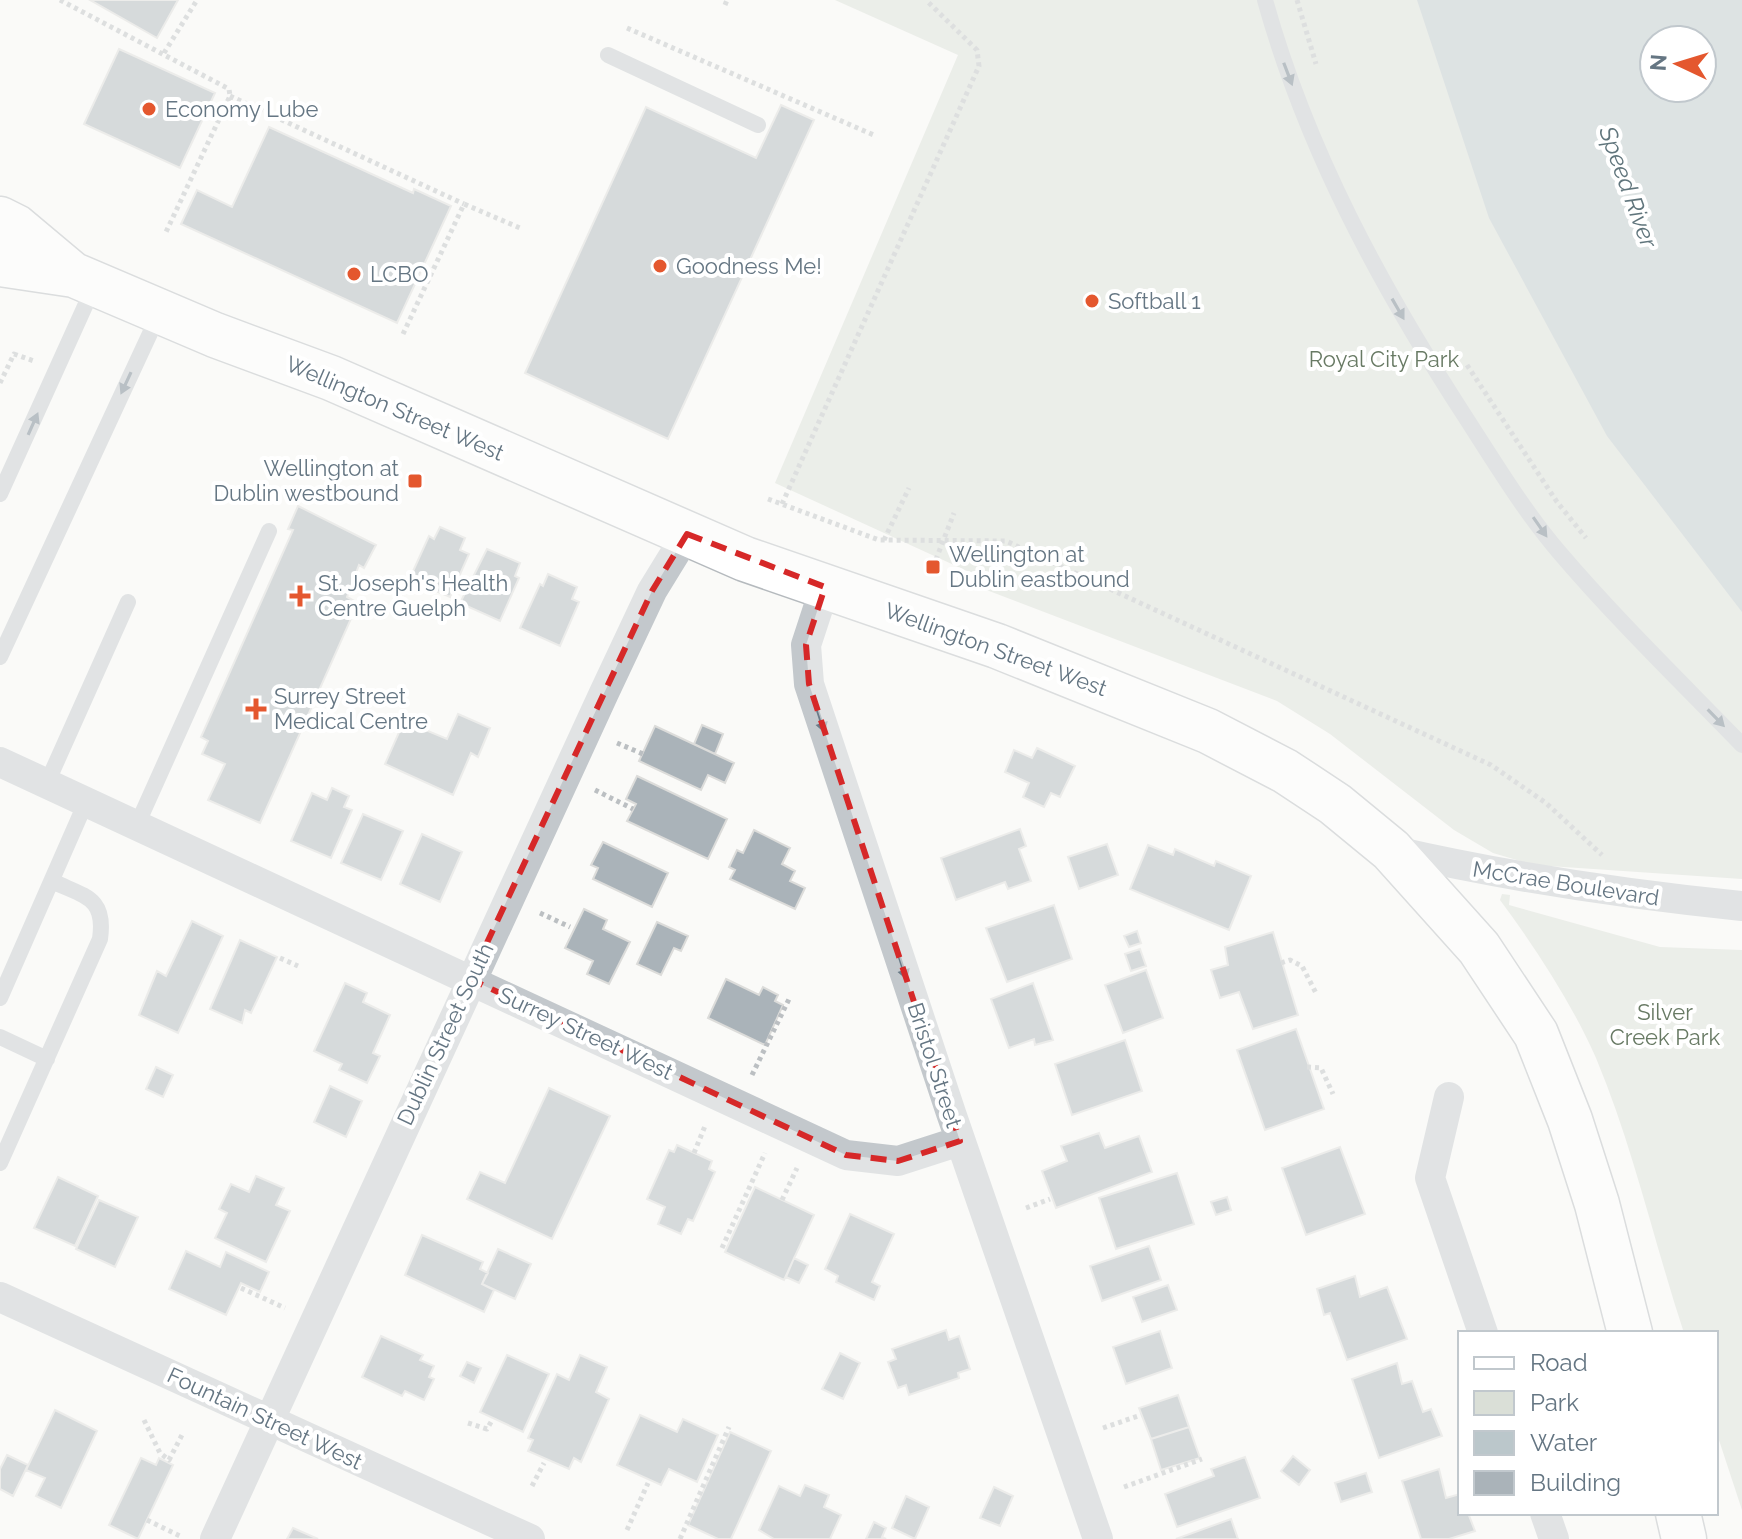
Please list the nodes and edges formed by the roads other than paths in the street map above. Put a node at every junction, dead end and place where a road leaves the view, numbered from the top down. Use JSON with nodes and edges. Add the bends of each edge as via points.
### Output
{"nodes":[{"id":1,"x":1265,"y":0,"type":"edge"},
{"id":2,"x":608,"y":55,"type":"dead end"},
{"id":3,"x":758,"y":125,"type":"dead end"},
{"id":4,"x":0,"y":219,"type":"edge"},
{"id":5,"x":0,"y":264,"type":"edge"},
{"id":6,"x":85,"y":280,"type":"junction"},
{"id":7,"x":160,"y":312,"type":"junction"},
{"id":8,"x":17,"y":457,"type":"junction"},
{"id":9,"x":0,"y":472,"type":"edge"},
{"id":10,"x":0,"y":494,"type":"edge"},
{"id":11,"x":269,"y":531,"type":"dead end"},
{"id":12,"x":687,"y":534,"type":"junction"},
{"id":13,"x":825,"y":587,"type":"junction"},
{"id":14,"x":128,"y":602,"type":"dead end"},
{"id":15,"x":0,"y":657,"type":"edge"},
{"id":16,"x":1742,"y":745,"type":"edge"},
{"id":17,"x":0,"y":762,"type":"edge"},
{"id":18,"x":47,"y":783,"type":"junction"},
{"id":19,"x":86,"y":802,"type":"junction"},
{"id":20,"x":137,"y":825,"type":"junction"},
{"id":21,"x":1391,"y":850,"type":"junction"},
{"id":22,"x":52,"y":881,"type":"junction"},
{"id":23,"x":1742,"y":906,"type":"edge"},
{"id":24,"x":470,"y":979,"type":"junction"},
{"id":25,"x":0,"y":998,"type":"edge"},
{"id":26,"x":0,"y":1037,"type":"edge"},
{"id":27,"x":47,"y":1059,"type":"junction"},
{"id":28,"x":1449,"y":1097,"type":"dead end"},
{"id":29,"x":960,"y":1141,"type":"junction"},
{"id":30,"x":0,"y":1163,"type":"edge"},
{"id":31,"x":0,"y":1297,"type":"edge"},
{"id":32,"x":1482,"y":1331,"type":"edge"},
{"id":33,"x":1629,"y":1331,"type":"edge"},
{"id":34,"x":269,"y":1419,"type":"junction"},
{"id":35,"x":1546,"y":1515,"type":"edge"},
{"id":36,"x":1678,"y":1515,"type":"edge"},
{"id":37,"x":215,"y":1539,"type":"edge"},
{"id":38,"x":530,"y":1539,"type":"edge"},
{"id":39,"x":1098,"y":1539,"type":"edge"},
{"id":40,"x":1554,"y":1539,"type":"edge"},
{"id":41,"x":1684,"y":1539,"type":"edge"}],
"edges":[{"from":1,"to":16,"type":"lane","one_way":true,"via":[[1316,147],[1372,264],[1441,380],[1558,551]]},
{"from":2,"to":3,"type":"lane"},
{"from":4,"to":6,"type":"main road","name":"Wellington Street West"},
{"from":5,"to":6,"type":"main road","name":"Wellington Street West"},
{"from":6,"to":7,"type":"main road","name":"Wellington Street West"},
{"from":8,"to":6,"type":"lane","one_way":true},
{"from":7,"to":12,"type":"main road","name":"Wellington Street West","via":[[331,378]]},
{"from":7,"to":15,"type":"lane","one_way":true},
{"from":8,"to":9,"type":"lane"},
{"from":8,"to":10,"type":"lane"},
{"from":11,"to":20,"type":"lane"},
{"from":12,"to":13,"type":"main road","name":"Wellington Street West"},
{"from":12,"to":24,"type":"street","name":"Dublin Street South","via":[[652,591]]},
{"from":13,"to":21,"type":"main road","name":"Wellington Street West","via":[[997,646],[1221,737],[1310,788]]},
{"from":13,"to":29,"type":"street","name":"Bristol Street","one_way":true,"via":[[806,645],[809,684]]},
{"from":14,"to":18,"type":"lane"},
{"from":17,"to":18,"type":"street","name":"Surrey Street West"},
{"from":18,"to":19,"type":"street","name":"Surrey Street West"},
{"from":19,"to":20,"type":"street","name":"Surrey Street West"},
{"from":19,"to":22,"type":"lane"},
{"from":20,"to":24,"type":"street","name":"Surrey Street West"},
{"from":21,"to":23,"type":"street","name":"McCrae Boulevard","via":[[1495,874]]},
{"from":21,"to":33,"type":"main road","name":"Wellington Street West","via":[[1479,948],[1536,1034],[1597,1204]]},
{"from":22,"to":25,"type":"lane"},
{"from":22,"to":27,"type":"lane","via":[[96,903],[102,925]]},
{"from":24,"to":29,"type":"street","name":"Surrey Street West","via":[[846,1155],[898,1161]]},
{"from":24,"to":34,"type":"street","name":"Dublin Street South"},
{"from":26,"to":27,"type":"lane"},
{"from":27,"to":30,"type":"lane"},
{"from":28,"to":32,"type":"street","via":[[1430,1178]]},
{"from":29,"to":39,"type":"street","name":"Bristol Street"},
{"from":31,"to":34,"type":"street","name":"Fountain Street West"},
{"from":34,"to":37,"type":"street","name":"Dublin Street South"},
{"from":34,"to":38,"type":"street","name":"Fountain Street West"},
{"from":35,"to":40,"type":"street"},
{"from":36,"to":41,"type":"main road"}]}
